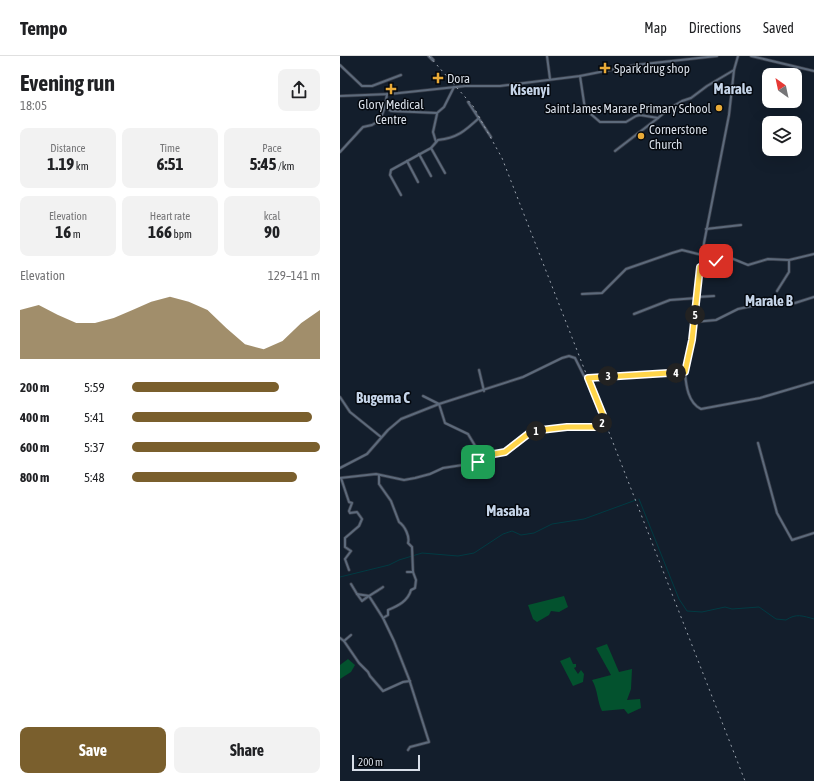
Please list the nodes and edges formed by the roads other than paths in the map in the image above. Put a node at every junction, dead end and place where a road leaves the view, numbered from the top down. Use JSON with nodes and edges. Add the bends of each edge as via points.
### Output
{"nodes":[{"id":1,"x":429,"y":56,"type":"edge"},
{"id":2,"x":547,"y":56,"type":"edge"},
{"id":3,"x":716,"y":56,"type":"edge"},
{"id":4,"x":738,"y":56,"type":"edge"},
{"id":5,"x":750,"y":56,"type":"edge"},
{"id":6,"x":433,"y":60,"type":"dead end"},
{"id":7,"x":340,"y":65,"type":"edge"},
{"id":8,"x":734,"y":70,"type":"junction"},
{"id":9,"x":814,"y":71,"type":"edge"},
{"id":10,"x":401,"y":74,"type":"dead end"},
{"id":11,"x":580,"y":76,"type":"junction"},
{"id":12,"x":550,"y":79,"type":"junction"},
{"id":13,"x":454,"y":87,"type":"junction"},
{"id":14,"x":387,"y":93,"type":"junction"},
{"id":15,"x":340,"y":96,"type":"edge"},
{"id":16,"x":468,"y":102,"type":"dead end"},
{"id":17,"x":385,"y":107,"type":"junction"},
{"id":18,"x":437,"y":114,"type":"junction"},
{"id":19,"x":479,"y":118,"type":"junction"},
{"id":20,"x":658,"y":118,"type":"junction"},
{"id":21,"x":491,"y":137,"type":"dead end"},
{"id":22,"x":436,"y":142,"type":"junction"},
{"id":23,"x":431,"y":148,"type":"junction"},
{"id":24,"x":615,"y":151,"type":"dead end"},
{"id":25,"x":340,"y":152,"type":"edge"},
{"id":26,"x":419,"y":154,"type":"junction"},
{"id":27,"x":407,"y":161,"type":"junction"},
{"id":28,"x":445,"y":173,"type":"dead end"},
{"id":29,"x":431,"y":176,"type":"dead end"},
{"id":30,"x":418,"y":182,"type":"dead end"},
{"id":31,"x":401,"y":195,"type":"dead end"},
{"id":32,"x":741,"y":225,"type":"dead end"},
{"id":33,"x":706,"y":229,"type":"junction"},
{"id":34,"x":702,"y":254,"type":"junction"},
{"id":35,"x":814,"y":254,"type":"edge"},
{"id":36,"x":789,"y":260,"type":"junction"},
{"id":37,"x":700,"y":267,"type":"junction"},
{"id":38,"x":777,"y":291,"type":"dead end"},
{"id":39,"x":582,"y":294,"type":"dead end"},
{"id":40,"x":714,"y":296,"type":"dead end"},
{"id":41,"x":697,"y":297,"type":"junction"},
{"id":42,"x":814,"y":297,"type":"edge"},
{"id":43,"x":634,"y":314,"type":"dead end"},
{"id":44,"x":694,"y":322,"type":"junction"},
{"id":45,"x":479,"y":370,"type":"dead end"},
{"id":46,"x":685,"y":372,"type":"junction"},
{"id":47,"x":588,"y":378,"type":"junction"},
{"id":48,"x":814,"y":382,"type":"edge"},
{"id":49,"x":484,"y":391,"type":"junction"},
{"id":50,"x":423,"y":396,"type":"dead end"},
{"id":51,"x":340,"y":398,"type":"edge"},
{"id":52,"x":439,"y":404,"type":"junction"},
{"id":53,"x":381,"y":437,"type":"junction"},
{"id":54,"x":758,"y":443,"type":"dead end"},
{"id":55,"x":483,"y":459,"type":"junction"},
{"id":56,"x":340,"y":468,"type":"edge"},
{"id":57,"x":379,"y":474,"type":"junction"},
{"id":58,"x":340,"y":478,"type":"edge"},
{"id":59,"x":814,"y":533,"type":"edge"},
{"id":60,"x":349,"y":570,"type":"dead end"},
{"id":61,"x":407,"y":572,"type":"dead end"},
{"id":62,"x":413,"y":572,"type":"junction"},
{"id":63,"x":351,"y":584,"type":"dead end"},
{"id":64,"x":383,"y":587,"type":"dead end"},
{"id":65,"x":357,"y":594,"type":"junction"},
{"id":66,"x":368,"y":596,"type":"junction"},
{"id":67,"x":383,"y":618,"type":"junction"},
{"id":68,"x":351,"y":635,"type":"dead end"},
{"id":69,"x":340,"y":638,"type":"edge"},
{"id":70,"x":344,"y":641,"type":"junction"},
{"id":71,"x":410,"y":681,"type":"junction"},
{"id":72,"x":408,"y":750,"type":"dead end"}],
"edges":[{"from":1,"to":6,"type":"main road"},
{"from":2,"to":12,"type":"street"},
{"from":3,"to":11,"type":"street","via":[[635,65]]},
{"from":4,"to":8,"type":"street"},
{"from":5,"to":9,"type":"street"},
{"from":7,"to":10,"type":"street","via":[[362,86],[372,86]]},
{"from":8,"to":20,"type":"street","via":[[691,98],[670,108]]},
{"from":8,"to":33,"type":"street","via":[[729,115]]},
{"from":11,"to":12,"type":"street"},
{"from":11,"to":20,"type":"street","via":[[583,106],[600,122],[626,122],[640,115]]},
{"from":12,"to":13,"type":"street","via":[[500,86]]},
{"from":13,"to":14,"type":"street"},
{"from":13,"to":18,"type":"street","via":[[444,107]]},
{"from":14,"to":15,"type":"street"},
{"from":14,"to":17,"type":"street"},
{"from":16,"to":19,"type":"street"},
{"from":17,"to":18,"type":"street","via":[[391,112]]},
{"from":17,"to":25,"type":"street","via":[[380,120],[363,127]]},
{"from":18,"to":22,"type":"street","via":[[433,132]]},
{"from":19,"to":21,"type":"street"},
{"from":19,"to":22,"type":"street","via":[[457,136]]},
{"from":20,"to":24,"type":"street"},
{"from":22,"to":23,"type":"street"},
{"from":23,"to":26,"type":"street"},
{"from":23,"to":28,"type":"street"},
{"from":26,"to":27,"type":"street"},
{"from":26,"to":29,"type":"street"},
{"from":27,"to":30,"type":"street"},
{"from":27,"to":31,"type":"street","via":[[390,173]]},
{"from":32,"to":33,"type":"street"},
{"from":33,"to":34,"type":"street"},
{"from":34,"to":37,"type":"street"},
{"from":34,"to":39,"type":"street","via":[[682,250],[672,253],[626,269],[602,293]]},
{"from":35,"to":36,"type":"street"},
{"from":36,"to":37,"type":"street","via":[[768,259],[748,265],[726,256]]},
{"from":36,"to":38,"type":"street","via":[[789,272]]},
{"from":37,"to":41,"type":"street"},
{"from":40,"to":41,"type":"street"},
{"from":41,"to":43,"type":"street","via":[[670,300]]},
{"from":41,"to":44,"type":"street"},
{"from":42,"to":44,"type":"street","via":[[795,303],[766,303],[738,309],[716,320]]},
{"from":44,"to":46,"type":"street"},
{"from":45,"to":49,"type":"street"},
{"from":46,"to":47,"type":"street"},
{"from":46,"to":48,"type":"street","via":[[688,394],[701,410],[760,398]]},
{"from":47,"to":49,"type":"street","via":[[584,376],[575,358],[570,356]]},
{"from":47,"to":55,"type":"street","via":[[603,415],[601,424],[596,427],[534,431],[505,452]]},
{"from":49,"to":52,"type":"street"},
{"from":50,"to":52,"type":"street"},
{"from":51,"to":53,"type":"street","via":[[350,412]]},
{"from":52,"to":53,"type":"street","via":[[401,419]]},
{"from":52,"to":55,"type":"street","via":[[445,423],[468,434]]},
{"from":53,"to":56,"type":"street","via":[[364,456]]},
{"from":54,"to":59,"type":"street","via":[[777,513],[792,540]]},
{"from":55,"to":57,"type":"street","via":[[476,463],[443,468],[405,480]]},
{"from":57,"to":58,"type":"street"},
{"from":57,"to":62,"type":"street","via":[[379,484],[408,535],[408,543],[412,547]]},
{"from":58,"to":60,"type":"street","via":[[348,502],[352,503],[350,513],[357,512],[362,519],[359,526],[344,538],[345,547],[351,551],[345,559]]},
{"from":61,"to":62,"type":"street"},
{"from":62,"to":67,"type":"street","via":[[416,583],[410,597],[388,610],[388,615]]},
{"from":63,"to":65,"type":"street"},
{"from":64,"to":66,"type":"street"},
{"from":65,"to":66,"type":"street"},
{"from":65,"to":66,"type":"street","via":[[361,601]]},
{"from":66,"to":67,"type":"street"},
{"from":67,"to":71,"type":"street"},
{"from":68,"to":70,"type":"street"},
{"from":69,"to":70,"type":"street"},
{"from":70,"to":71,"type":"street","via":[[356,660],[383,691]]},
{"from":71,"to":72,"type":"street","via":[[429,742]]}]}
